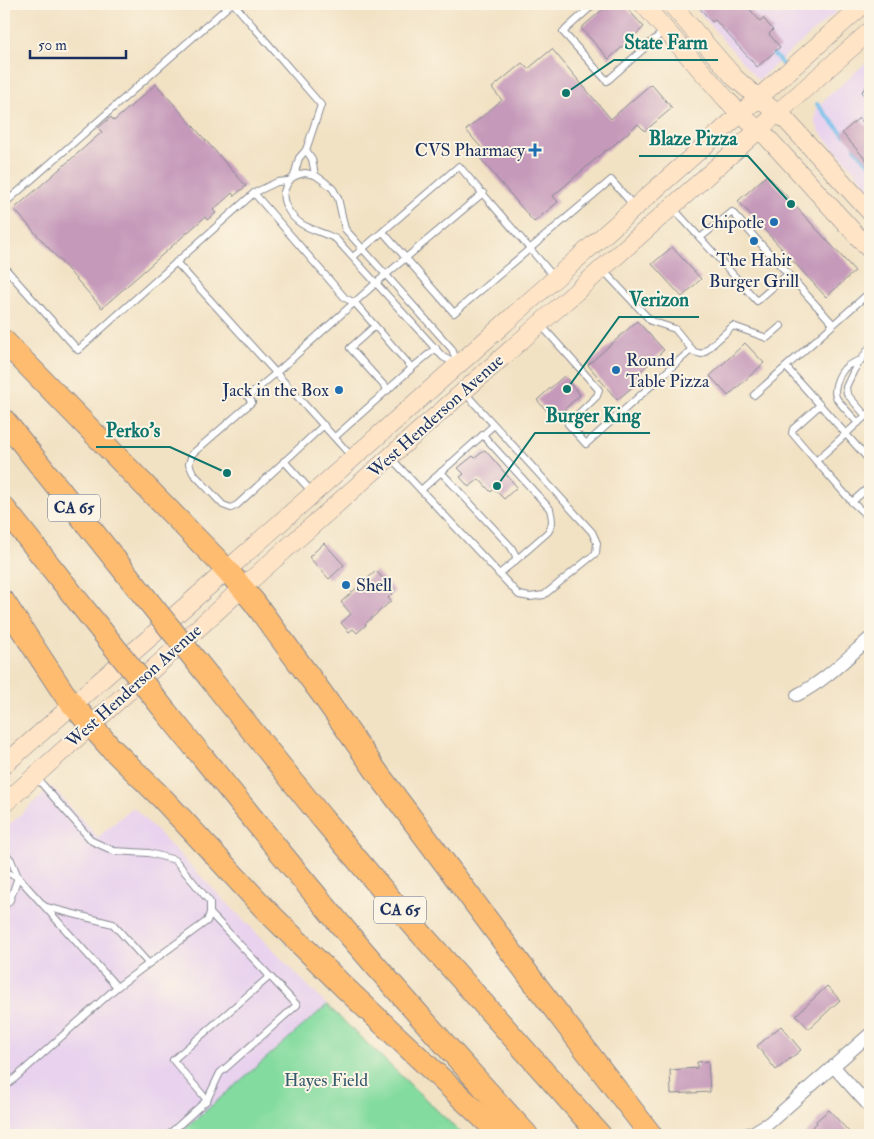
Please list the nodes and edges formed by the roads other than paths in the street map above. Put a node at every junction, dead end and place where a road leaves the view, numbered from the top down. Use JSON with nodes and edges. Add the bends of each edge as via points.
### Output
{"nodes":[{"id":1,"x":232,"y":4,"type":"edge"},
{"id":2,"x":594,"y":4,"type":"edge"},
{"id":3,"x":643,"y":4,"type":"edge"},
{"id":4,"x":672,"y":4,"type":"edge"},
{"id":5,"x":864,"y":4,"type":"edge"},
{"id":6,"x":665,"y":30,"type":"junction"},
{"id":7,"x":870,"y":30,"type":"edge"},
{"id":8,"x":870,"y":88,"type":"edge"},
{"id":9,"x":870,"y":97,"type":"edge"},
{"id":10,"x":758,"y":98,"type":"junction"},
{"id":11,"x":778,"y":113,"type":"junction"},
{"id":12,"x":740,"y":114,"type":"junction"},
{"id":13,"x":759,"y":130,"type":"junction"},
{"id":14,"x":306,"y":150,"type":"junction"},
{"id":15,"x":315,"y":175,"type":"junction"},
{"id":16,"x":294,"y":176,"type":"junction"},
{"id":17,"x":288,"y":182,"type":"junction"},
{"id":18,"x":254,"y":193,"type":"junction"},
{"id":19,"x":483,"y":193,"type":"junction"},
{"id":20,"x":866,"y":203,"type":"edge"},
{"id":21,"x":4,"y":204,"type":"edge"},
{"id":22,"x":672,"y":207,"type":"junction"},
{"id":23,"x":635,"y":208,"type":"junction"},
{"id":24,"x":383,"y":232,"type":"junction"},
{"id":25,"x":700,"y":238,"type":"junction"},
{"id":26,"x":530,"y":248,"type":"junction"},
{"id":27,"x":362,"y":249,"type":"junction"},
{"id":28,"x":870,"y":250,"type":"edge"},
{"id":29,"x":585,"y":252,"type":"junction"},
{"id":30,"x":353,"y":257,"type":"junction"},
{"id":31,"x":406,"y":258,"type":"junction"},
{"id":32,"x":176,"y":262,"type":"junction"},
{"id":33,"x":4,"y":267,"type":"edge"},
{"id":34,"x":602,"y":269,"type":"junction"},
{"id":35,"x":788,"y":274,"type":"junction"},
{"id":36,"x":386,"y":275,"type":"junction"},
{"id":37,"x":556,"y":279,"type":"junction"},
{"id":38,"x":376,"y":283,"type":"junction"},
{"id":39,"x":870,"y":292,"type":"edge"},
{"id":40,"x":355,"y":303,"type":"junction"},
{"id":41,"x":540,"y":324,"type":"junction"},
{"id":42,"x":834,"y":324,"type":"junction"},
{"id":43,"x":375,"y":326,"type":"junction"},
{"id":44,"x":781,"y":326,"type":"dead end"},
{"id":45,"x":4,"y":341,"type":"edge"},
{"id":46,"x":870,"y":346,"type":"edge"},
{"id":47,"x":436,"y":348,"type":"junction"},
{"id":48,"x":692,"y":349,"type":"junction"},
{"id":49,"x":510,"y":350,"type":"junction"},
{"id":50,"x":861,"y":360,"type":"junction"},
{"id":51,"x":458,"y":365,"type":"junction"},
{"id":52,"x":786,"y":366,"type":"junction"},
{"id":53,"x":412,"y":368,"type":"junction"},
{"id":54,"x":276,"y":373,"type":"junction"},
{"id":55,"x":388,"y":390,"type":"junction"},
{"id":56,"x":464,"y":392,"type":"junction"},
{"id":57,"x":754,"y":395,"type":"dead end"},
{"id":58,"x":820,"y":404,"type":"junction"},
{"id":59,"x":868,"y":414,"type":"edge"},
{"id":60,"x":4,"y":420,"type":"edge"},
{"id":61,"x":858,"y":423,"type":"junction"},
{"id":62,"x":324,"y":425,"type":"junction"},
{"id":63,"x":494,"y":425,"type":"junction"},
{"id":64,"x":483,"y":434,"type":"junction"},
{"id":65,"x":846,"y":434,"type":"junction"},
{"id":66,"x":335,"y":437,"type":"junction"},
{"id":67,"x":390,"y":457,"type":"junction"},
{"id":68,"x":353,"y":458,"type":"junction"},
{"id":69,"x":816,"y":460,"type":"junction"},
{"id":70,"x":284,"y":461,"type":"junction"},
{"id":71,"x":870,"y":461,"type":"edge"},
{"id":72,"x":441,"y":472,"type":"junction"},
{"id":73,"x":870,"y":486,"type":"edge"},
{"id":74,"x":421,"y":490,"type":"junction"},
{"id":75,"x":313,"y":493,"type":"junction"},
{"id":76,"x":852,"y":502,"type":"junction"},
{"id":77,"x":4,"y":508,"type":"edge"},
{"id":78,"x":870,"y":513,"type":"edge"},
{"id":79,"x":515,"y":561,"type":"junction"},
{"id":80,"x":227,"y":570,"type":"junction"},
{"id":81,"x":500,"y":574,"type":"junction"},
{"id":82,"x":243,"y":588,"type":"junction"},
{"id":83,"x":4,"y":602,"type":"edge"},
{"id":84,"x":870,"y":638,"type":"edge"},
{"id":85,"x":797,"y":695,"type":"dead end"},
{"id":86,"x":73,"y":705,"type":"junction"},
{"id":87,"x":90,"y":725,"type":"junction"},
{"id":88,"x":4,"y":765,"type":"edge"},
{"id":89,"x":34,"y":776,"type":"junction"},
{"id":90,"x":4,"y":804,"type":"edge"},
{"id":91,"x":4,"y":852,"type":"edge"},
{"id":92,"x":4,"y":872,"type":"edge"},
{"id":93,"x":18,"y":877,"type":"junction"},
{"id":94,"x":4,"y":907,"type":"edge"},
{"id":95,"x":45,"y":907,"type":"junction"},
{"id":96,"x":210,"y":913,"type":"junction"},
{"id":97,"x":148,"y":963,"type":"junction"},
{"id":98,"x":269,"y":977,"type":"junction"},
{"id":99,"x":116,"y":987,"type":"junction"},
{"id":100,"x":870,"y":1034,"type":"edge"},
{"id":101,"x":834,"y":1067,"type":"junction"},
{"id":102,"x":4,"y":1088,"type":"edge"},
{"id":103,"x":208,"y":1100,"type":"junction"},
{"id":104,"x":870,"y":1107,"type":"edge"},
{"id":105,"x":168,"y":1135,"type":"edge"},
{"id":106,"x":501,"y":1135,"type":"edge"},
{"id":107,"x":527,"y":1135,"type":"edge"},
{"id":108,"x":600,"y":1135,"type":"edge"},
{"id":109,"x":651,"y":1135,"type":"edge"},
{"id":110,"x":745,"y":1135,"type":"edge"}],
"edges":[{"from":1,"to":14,"type":"lane","via":[[320,105]]},
{"from":1,"to":21,"type":"lane"},
{"from":2,"to":6,"type":"lane","via":[[563,32],[607,81]]},
{"from":3,"to":6,"type":"main road"},
{"from":4,"to":10,"type":"main road","via":[[736,78]]},
{"from":5,"to":10,"type":"main road","name":"West Henderson Avenue"},
{"from":6,"to":12,"type":"main road"},
{"from":7,"to":11,"type":"main road","name":"West Henderson Avenue"},
{"from":8,"to":9,"type":"lane","via":[[866,92]]},
{"from":10,"to":11,"type":"main road"},
{"from":10,"to":12,"type":"main road","name":"West Henderson Avenue"},
{"from":11,"to":13,"type":"main road","name":"West Henderson Avenue"},
{"from":11,"to":20,"type":"main road"},
{"from":12,"to":13,"type":"main road"},
{"from":12,"to":23,"type":"main road","name":"West Henderson Avenue"},
{"from":13,"to":22,"type":"main road","name":"West Henderson Avenue"},
{"from":13,"to":28,"type":"main road"},
{"from":14,"to":15,"type":"lane","via":[[312,159]]},
{"from":14,"to":16,"type":"lane","via":[[299,158]]},
{"from":15,"to":16,"type":"lane"},
{"from":15,"to":27,"type":"lane","via":[[333,190],[345,229]]},
{"from":16,"to":17,"type":"lane"},
{"from":17,"to":18,"type":"lane","via":[[277,182]]},
{"from":17,"to":30,"type":"lane","via":[[284,198],[290,214],[305,227],[336,239]]},
{"from":18,"to":32,"type":"lane"},
{"from":18,"to":40,"type":"lane","via":[[346,298]]},
{"from":19,"to":24,"type":"lane","via":[[459,166]]},
{"from":19,"to":26,"type":"lane"},
{"from":19,"to":31,"type":"lane"},
{"from":22,"to":25,"type":"lane"},
{"from":22,"to":34,"type":"main road","name":"West Henderson Avenue"},
{"from":23,"to":26,"type":"lane","via":[[611,180]]},
{"from":23,"to":29,"type":"main road","name":"West Henderson Avenue"},
{"from":24,"to":27,"type":"lane"},
{"from":24,"to":31,"type":"lane"},
{"from":25,"to":35,"type":"lane","via":[[732,212]]},
{"from":25,"to":35,"type":"lane","via":[[757,301]]},
{"from":26,"to":31,"type":"lane","via":[[454,313]]},
{"from":26,"to":37,"type":"lane"},
{"from":27,"to":30,"type":"lane"},
{"from":27,"to":36,"type":"lane"},
{"from":29,"to":37,"type":"main road","name":"West Henderson Avenue"},
{"from":29,"to":49,"type":"main road","via":[[572,278],[510,337]]},
{"from":30,"to":38,"type":"lane"},
{"from":31,"to":36,"type":"lane"},
{"from":32,"to":33,"type":"lane","via":[[78,350]]},
{"from":32,"to":54,"type":"lane"},
{"from":34,"to":41,"type":"main road","name":"West Henderson Avenue"},
{"from":34,"to":48,"type":"lane","via":[[651,321],[675,329]]},
{"from":35,"to":42,"type":"lane"},
{"from":36,"to":38,"type":"lane"},
{"from":36,"to":51,"type":"lane","via":[[452,349]]},
{"from":37,"to":51,"type":"main road","name":"West Henderson Avenue"},
{"from":38,"to":40,"type":"lane"},
{"from":38,"to":47,"type":"lane"},
{"from":39,"to":42,"type":"lane"},
{"from":40,"to":43,"type":"lane"},
{"from":40,"to":54,"type":"lane"},
{"from":41,"to":48,"type":"lane","via":[[599,390],[597,396],[568,424],[586,444]]},
{"from":41,"to":49,"type":"main road","name":"West Henderson Avenue"},
{"from":42,"to":52,"type":"lane"},
{"from":43,"to":53,"type":"lane"},
{"from":43,"to":55,"type":"lane","via":[[350,348]]},
{"from":44,"to":48,"type":"lane","via":[[767,338],[733,326],[702,354]]},
{"from":45,"to":80,"type":"highway"},
{"from":46,"to":50,"type":"lane"},
{"from":47,"to":51,"type":"lane","via":[[443,357]]},
{"from":47,"to":53,"type":"lane"},
{"from":49,"to":56,"type":"main road","name":"West Henderson Avenue"},
{"from":50,"to":59,"type":"lane","via":[[846,387],[847,394]]},
{"from":50,"to":61,"type":"lane","via":[[844,369],[835,391],[836,398]]},
{"from":51,"to":67,"type":"main road","via":[[461,373],[456,384],[392,442]]},
{"from":51,"to":68,"type":"main road","name":"West Henderson Avenue"},
{"from":52,"to":57,"type":"lane"},
{"from":52,"to":58,"type":"lane"},
{"from":53,"to":55,"type":"lane"},
{"from":54,"to":62,"type":"lane"},
{"from":54,"to":70,"type":"lane","via":[[248,397],[252,402],[192,454],[189,464],[193,473],[223,505],[231,508]]},
{"from":55,"to":66,"type":"lane"},
{"from":56,"to":63,"type":"lane"},
{"from":56,"to":67,"type":"main road","name":"West Henderson Avenue"},
{"from":58,"to":65,"type":"lane"},
{"from":58,"to":69,"type":"lane","via":[[792,433]]},
{"from":59,"to":61,"type":"lane"},
{"from":60,"to":108,"type":"highway","number":"CA 65","bridge":true,"via":[[322,818]]},
{"from":61,"to":65,"type":"lane"},
{"from":62,"to":66,"type":"lane"},
{"from":62,"to":70,"type":"lane"},
{"from":63,"to":64,"type":"lane"},
{"from":63,"to":81,"type":"lane","via":[[592,532],[597,543],[596,553],[544,594],[519,595]]},
{"from":64,"to":72,"type":"lane"},
{"from":64,"to":79,"type":"lane","via":[[550,509],[552,526],[548,532]]},
{"from":65,"to":69,"type":"lane"},
{"from":65,"to":71,"type":"lane"},
{"from":66,"to":68,"type":"lane"},
{"from":67,"to":74,"type":"lane"},
{"from":67,"to":82,"type":"main road","name":"West Henderson Avenue"},
{"from":68,"to":75,"type":"main road","name":"West Henderson Avenue"},
{"from":69,"to":76,"type":"lane"},
{"from":70,"to":75,"type":"lane"},
{"from":72,"to":74,"type":"lane"},
{"from":72,"to":79,"type":"lane","via":[[511,547]]},
{"from":73,"to":76,"type":"lane"},
{"from":74,"to":81,"type":"lane"},
{"from":75,"to":80,"type":"main road","name":"West Henderson Avenue"},
{"from":76,"to":78,"type":"lane","via":[[865,514]]},
{"from":77,"to":107,"type":"highway","number":"CA 65","bridge":true,"via":[[338,922]]},
{"from":79,"to":81,"type":"lane"},
{"from":80,"to":82,"type":"highway"},
{"from":80,"to":86,"type":"main road","name":"West Henderson Avenue"},
{"from":82,"to":87,"type":"main road","name":"West Henderson Avenue"},
{"from":82,"to":109,"type":"highway","via":[[379,775]]},
{"from":83,"to":86,"type":"highway"},
{"from":84,"to":85,"type":"street","via":[[823,679]]},
{"from":86,"to":87,"type":"highway"},
{"from":86,"to":88,"type":"main road","name":"West Henderson Avenue"},
{"from":87,"to":89,"type":"main road","name":"West Henderson Avenue"},
{"from":87,"to":106,"type":"highway","via":[[272,916]]},
{"from":89,"to":90,"type":"main road","name":"West Henderson Avenue"},
{"from":89,"to":96,"type":"lane","via":[[92,841],[114,851],[149,853],[176,860],[210,902]]},
{"from":91,"to":93,"type":"lane"},
{"from":92,"to":93,"type":"lane"},
{"from":93,"to":94,"type":"lane"},
{"from":93,"to":95,"type":"lane"},
{"from":95,"to":97,"type":"lane","via":[[113,924]]},
{"from":95,"to":99,"type":"lane"},
{"from":96,"to":97,"type":"lane","via":[[207,921]]},
{"from":96,"to":98,"type":"lane"},
{"from":97,"to":99,"type":"lane"},
{"from":98,"to":103,"type":"lane","via":[[297,1006],[220,1073]]},
{"from":98,"to":103,"type":"lane","via":[[173,1060]]},
{"from":99,"to":102,"type":"lane"},
{"from":100,"to":101,"type":"street"},
{"from":101,"to":104,"type":"street"},
{"from":101,"to":110,"type":"street","via":[[769,1123]]},
{"from":103,"to":105,"type":"lane"}]}
